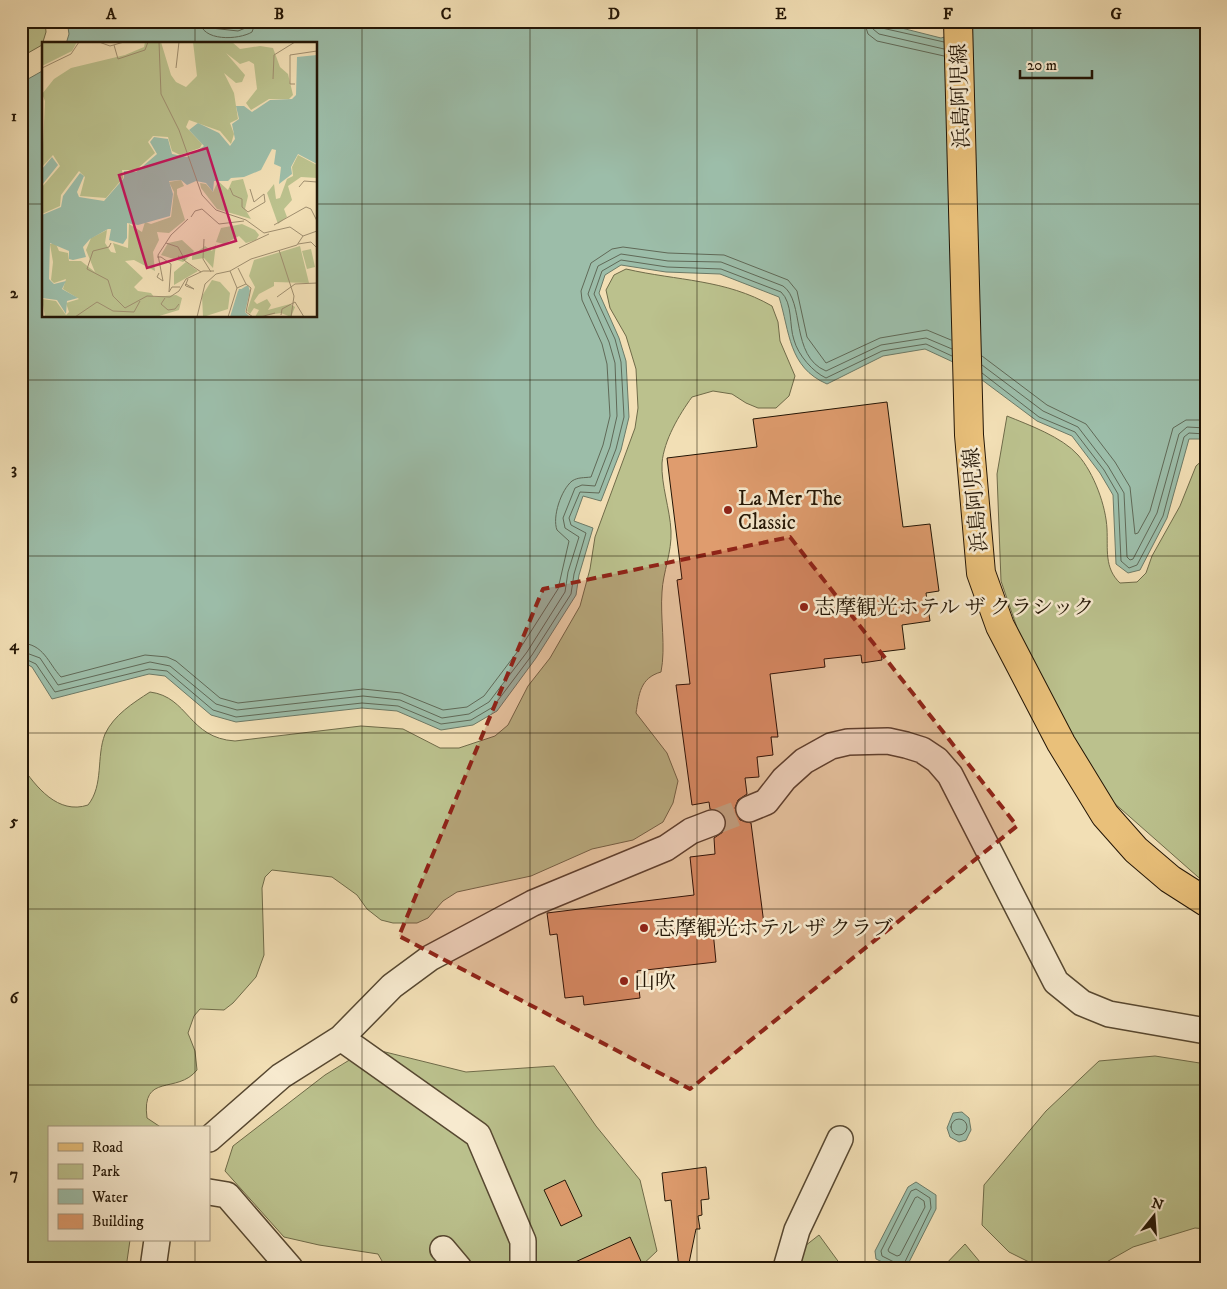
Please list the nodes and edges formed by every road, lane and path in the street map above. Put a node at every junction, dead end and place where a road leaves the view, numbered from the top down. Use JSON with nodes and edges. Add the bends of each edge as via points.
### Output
{"nodes":[{"id":1,"x":958,"y":21,"type":"edge"},
{"id":2,"x":749,"y":809,"type":"tunnel mouth"},
{"id":3,"x":712,"y":823,"type":"tunnel mouth"},
{"id":4,"x":1206,"y":902,"type":"edge"},
{"id":5,"x":1206,"y":1031,"type":"edge"},
{"id":6,"x":341,"y":1038,"type":"junction"},
{"id":7,"x":210,"y":1138,"type":"edge"},
{"id":8,"x":840,"y":1139,"type":"dead end"},
{"id":9,"x":210,"y":1192,"type":"edge"},
{"id":10,"x":157,"y":1242,"type":"edge"},
{"id":11,"x":153,"y":1268,"type":"edge"},
{"id":12,"x":290,"y":1268,"type":"edge"},
{"id":13,"x":523,"y":1268,"type":"edge"},
{"id":14,"x":786,"y":1268,"type":"edge"}],
"edges":[{"from":1,"to":4,"type":"main road","name":"浜島阿児線","via":[[969,435],[981,573],[1000,626],[1061,743],[1105,815],[1136,850],[1170,879]]},
{"from":2,"to":5,"type":"lane","via":[[766,802],[804,761],[830,746],[888,741],[922,750],[937,760],[950,775],[1056,982],[1082,1003],[1109,1014]]},
{"from":3,"to":6,"type":"lane","via":[[691,831],[666,848],[533,903],[430,958],[392,986]]},
{"from":6,"to":7,"type":"lane","via":[[281,1076]]},
{"from":6,"to":13,"type":"lane","via":[[478,1135],[523,1241]]},
{"from":8,"to":14,"type":"lane","via":[[797,1230]]},
{"from":9,"to":12,"type":"lane","via":[[227,1195]]},
{"from":10,"to":11,"type":"lane"}]}
